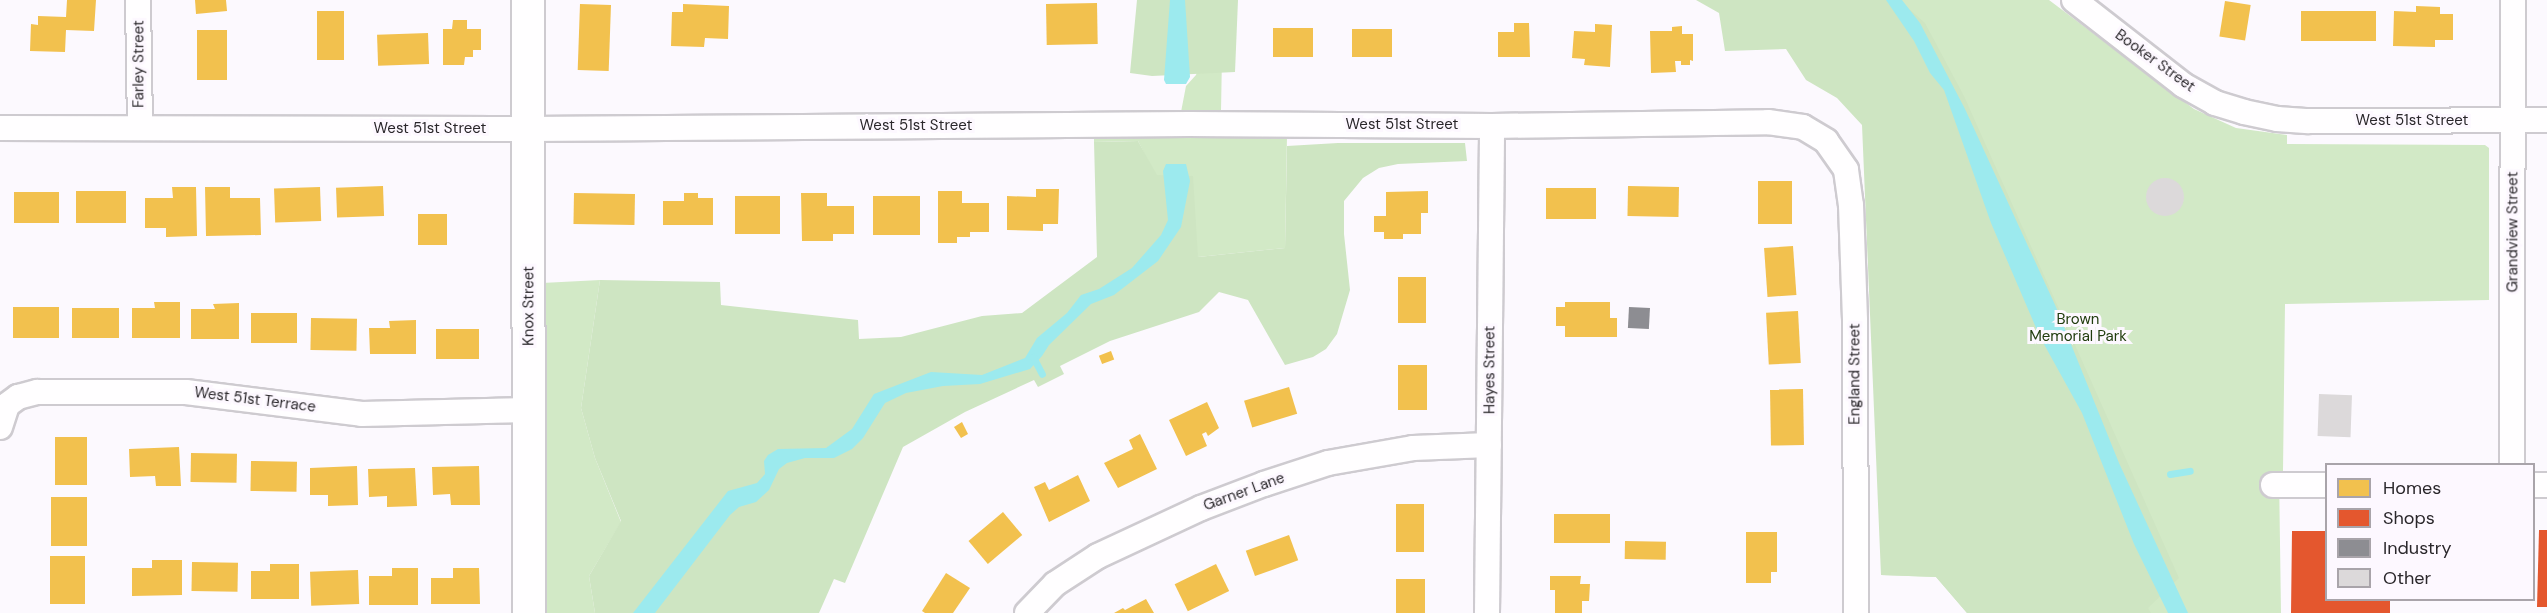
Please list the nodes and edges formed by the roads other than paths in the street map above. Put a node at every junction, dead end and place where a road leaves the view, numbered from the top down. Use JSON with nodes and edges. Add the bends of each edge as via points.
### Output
{"nodes":[{"id":1,"x":138,"y":0,"type":"edge"},
{"id":2,"x":528,"y":0,"type":"edge"},
{"id":3,"x":2074,"y":0,"type":"edge"},
{"id":4,"x":2513,"y":0,"type":"edge"},
{"id":5,"x":2277,"y":119,"type":"joint"},
{"id":6,"x":2514,"y":120,"type":"junction"},
{"id":7,"x":2547,"y":120,"type":"edge"},
{"id":8,"x":1492,"y":126,"type":"junction"},
{"id":9,"x":0,"y":128,"type":"edge"},
{"id":10,"x":140,"y":128,"type":"junction"},
{"id":11,"x":529,"y":129,"type":"junction"},
{"id":12,"x":1826,"y":141,"type":"joint"},
{"id":13,"x":530,"y":410,"type":"junction"},
{"id":14,"x":0,"y":427,"type":"edge"},
{"id":15,"x":1489,"y":445,"type":"junction"},
{"id":16,"x":2512,"y":463,"type":"edge"},
{"id":17,"x":2273,"y":485,"type":"dead end"},
{"id":18,"x":2325,"y":485,"type":"edge"},
{"id":19,"x":529,"y":613,"type":"edge"},
{"id":20,"x":1027,"y":613,"type":"edge"},
{"id":21,"x":1487,"y":613,"type":"edge"},
{"id":22,"x":1856,"y":613,"type":"edge"}],
"edges":[{"from":1,"to":10,"type":"street","name":"Farley Street"},
{"from":2,"to":11,"type":"street","name":"Knox Street"},
{"from":3,"to":5,"type":"street","name":"Booker Street","via":[[2183,85],[2215,103]]},
{"from":4,"to":6,"type":"street","name":"Grandview Street"},
{"from":5,"to":6,"type":"street","name":"West 51st Street"},
{"from":6,"to":7,"type":"street","name":"West 51st Street"},
{"from":6,"to":16,"type":"street","name":"Grandview Street"},
{"from":8,"to":11,"type":"street","name":"West 51st Street"},
{"from":8,"to":12,"type":"street","name":"West 51st Street","via":[[1768,122],[1803,127]]},
{"from":8,"to":15,"type":"street","name":"Hayes Street"},
{"from":9,"to":10,"type":"street","name":"West 51st Street"},
{"from":10,"to":11,"type":"street","name":"West 51st Street"},
{"from":11,"to":13,"type":"street","name":"Knox Street"},
{"from":12,"to":22,"type":"street","name":"England Street","via":[[1846,170],[1851,205]]},
{"from":13,"to":14,"type":"street","name":"West 51st Terrace","via":[[362,414],[186,392],[38,392],[18,397],[8,405]]},
{"from":13,"to":19,"type":"street","name":"Knox Street"},
{"from":15,"to":20,"type":"street","name":"Garner Lane","via":[[1413,448],[1328,463],[1264,484],[1201,508],[1098,556],[1054,584]]},
{"from":15,"to":21,"type":"street","name":"Hayes Street"},
{"from":17,"to":18,"type":"street"}]}
